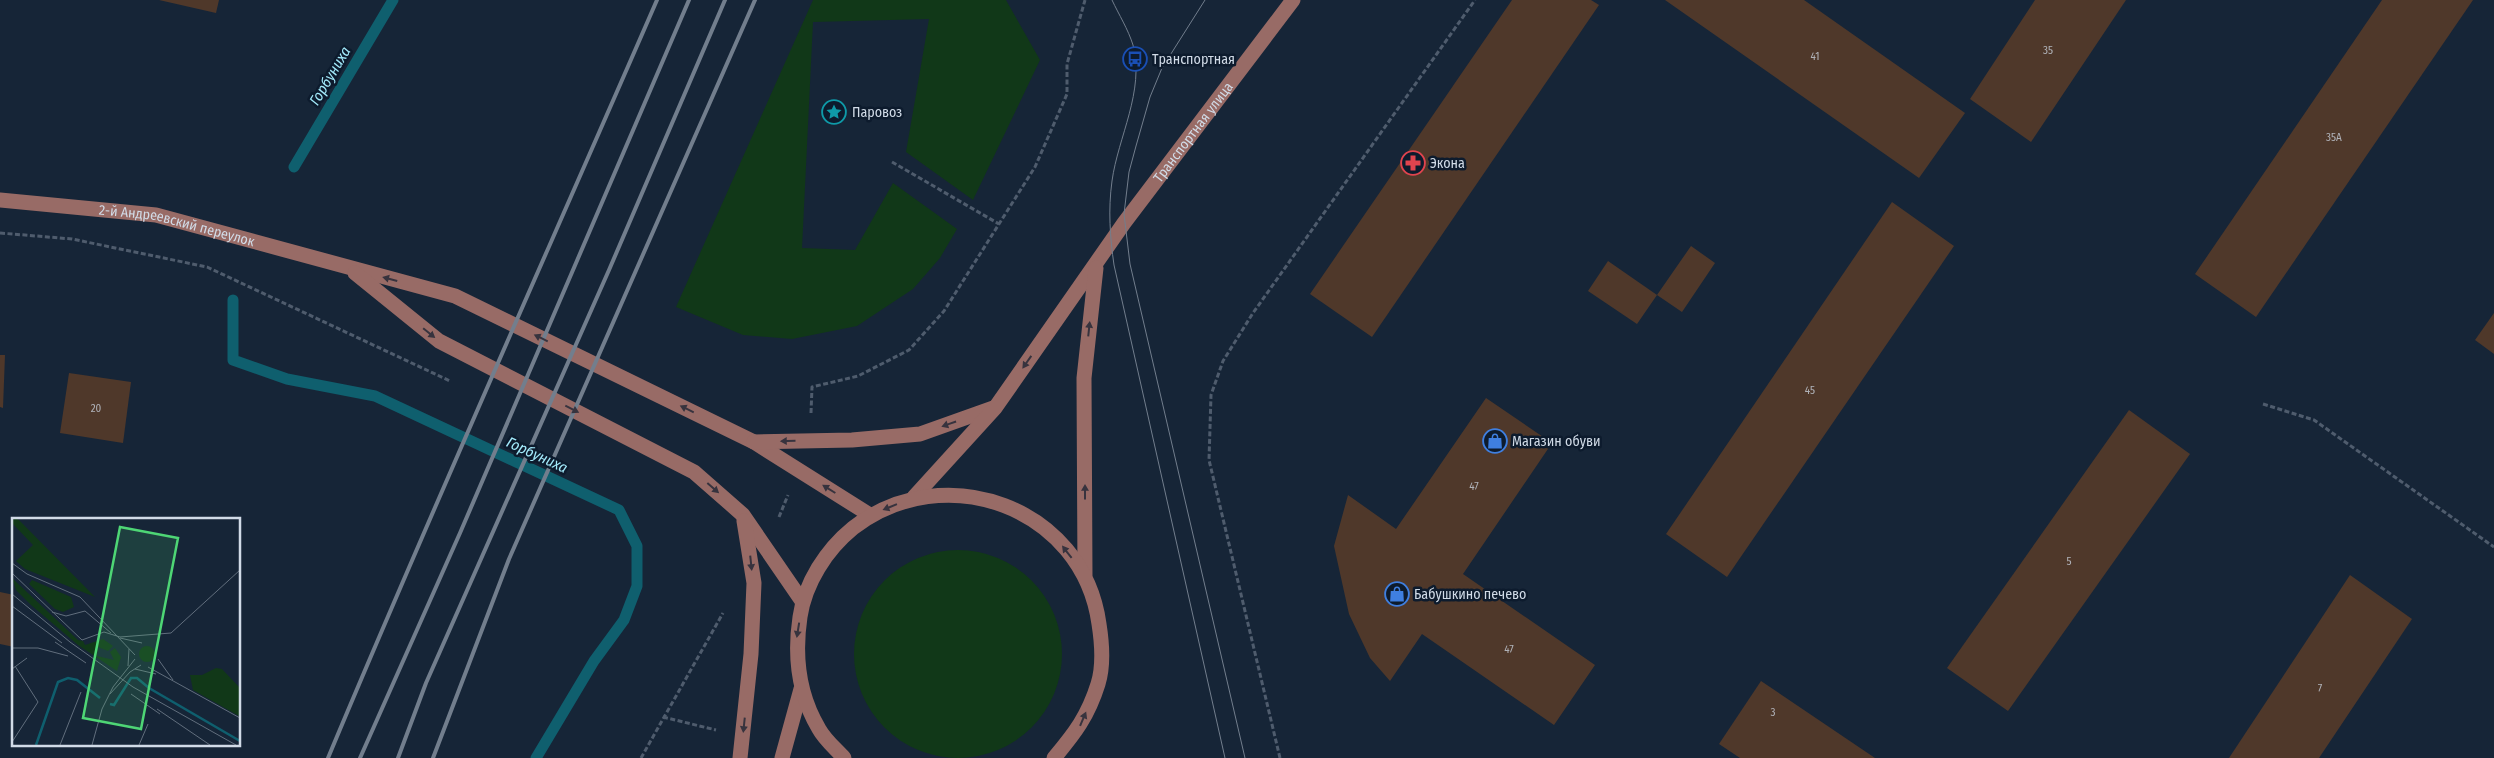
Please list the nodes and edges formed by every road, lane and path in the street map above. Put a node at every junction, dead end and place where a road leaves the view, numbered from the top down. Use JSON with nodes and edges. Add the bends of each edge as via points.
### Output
{"nodes":[{"id":1,"x":1085,"y":0,"type":"edge"},
{"id":2,"x":1293,"y":0,"type":"edge"},
{"id":3,"x":1475,"y":0,"type":"edge"},
{"id":4,"x":892,"y":162,"type":"dead end"},
{"id":5,"x":0,"y":200,"type":"edge"},
{"id":6,"x":999,"y":224,"type":"junction"},
{"id":7,"x":0,"y":234,"type":"edge"},
{"id":8,"x":1096,"y":265,"type":"junction"},
{"id":9,"x":350,"y":269,"type":"junction"},
{"id":10,"x":451,"y":382,"type":"dead end"},
{"id":11,"x":2263,"y":404,"type":"dead end"},
{"id":12,"x":995,"y":408,"type":"junction"},
{"id":13,"x":809,"y":441,"type":"junction"},
{"id":14,"x":754,"y":442,"type":"junction"},
{"id":15,"x":798,"y":469,"type":"junction"},
{"id":16,"x":914,"y":498,"type":"junction"},
{"id":17,"x":743,"y":515,"type":"junction"},
{"id":18,"x":870,"y":515,"type":"junction"},
{"id":19,"x":2494,"y":548,"type":"edge"},
{"id":20,"x":767,"y":549,"type":"junction"},
{"id":21,"x":1085,"y":576,"type":"junction"},
{"id":22,"x":754,"y":583,"type":"junction"},
{"id":23,"x":802,"y":601,"type":"junction"},
{"id":24,"x":801,"y":689,"type":"junction"},
{"id":25,"x":641,"y":758,"type":"edge"},
{"id":26,"x":740,"y":758,"type":"edge"},
{"id":27,"x":782,"y":758,"type":"edge"},
{"id":28,"x":844,"y":758,"type":"edge"},
{"id":29,"x":1054,"y":758,"type":"edge"},
{"id":30,"x":1280,"y":758,"type":"edge"}],
"edges":[{"from":1,"to":6,"type":"path","via":[[1067,64],[1067,94],[1035,167]]},
{"from":2,"to":8,"type":"main road","name":"Транспортная улица","via":[[1124,223]]},
{"from":3,"to":30,"type":"path","via":[[1253,313],[1223,361],[1211,395],[1210,460]]},
{"from":4,"to":6,"type":"path"},
{"from":5,"to":9,"type":"main road","name":"2-й Андреевский переулок","via":[[156,215]]},
{"from":6,"to":13,"type":"path","via":[[944,311],[909,350],[858,376],[812,387]]},
{"from":7,"to":10,"type":"path","via":[[72,239],[207,267]]},
{"from":8,"to":12,"type":"main road","name":"Транспортная улица","one_way":true},
{"from":21,"to":8,"type":"main road","one_way":true,"via":[[1084,378]]},
{"from":14,"to":9,"type":"main road","name":"2-й Андреевский переулок","one_way":true,"via":[[455,296]]},
{"from":9,"to":17,"type":"main road","one_way":true,"via":[[439,341],[694,472]]},
{"from":11,"to":19,"type":"path","via":[[2314,420]]},
{"from":12,"to":13,"type":"main road","one_way":true,"via":[[920,434]]},
{"from":12,"to":16,"type":"main road","name":"Транспортная улица"},
{"from":13,"to":14,"type":"main road","one_way":true},
{"from":14,"to":15,"type":"main road","name":"2-й Андреевский переулок"},
{"from":18,"to":15,"type":"main road","name":"2-й Андреевский переулок","one_way":true},
{"from":15,"to":20,"type":"path"},
{"from":16,"to":18,"type":"main road","one_way":true},
{"from":21,"to":16,"type":"main road","one_way":true,"via":[[1054,536],[1013,507],[964,494]]},
{"from":17,"to":20,"type":"main road"},
{"from":17,"to":22,"type":"main road","one_way":true},
{"from":18,"to":23,"type":"main road","via":[[840,538],[818,568]]},
{"from":20,"to":23,"type":"main road"},
{"from":29,"to":21,"type":"main road","one_way":true,"via":[[1080,727],[1098,683],[1102,646],[1098,610]]},
{"from":22,"to":25,"type":"path","via":[[730,600]]},
{"from":22,"to":26,"type":"main road","one_way":true,"via":[[751,654]]},
{"from":23,"to":24,"type":"main road","one_way":true,"via":[[796,645]]},
{"from":24,"to":27,"type":"main road"},
{"from":24,"to":28,"type":"main road","via":[[819,730]]}]}
